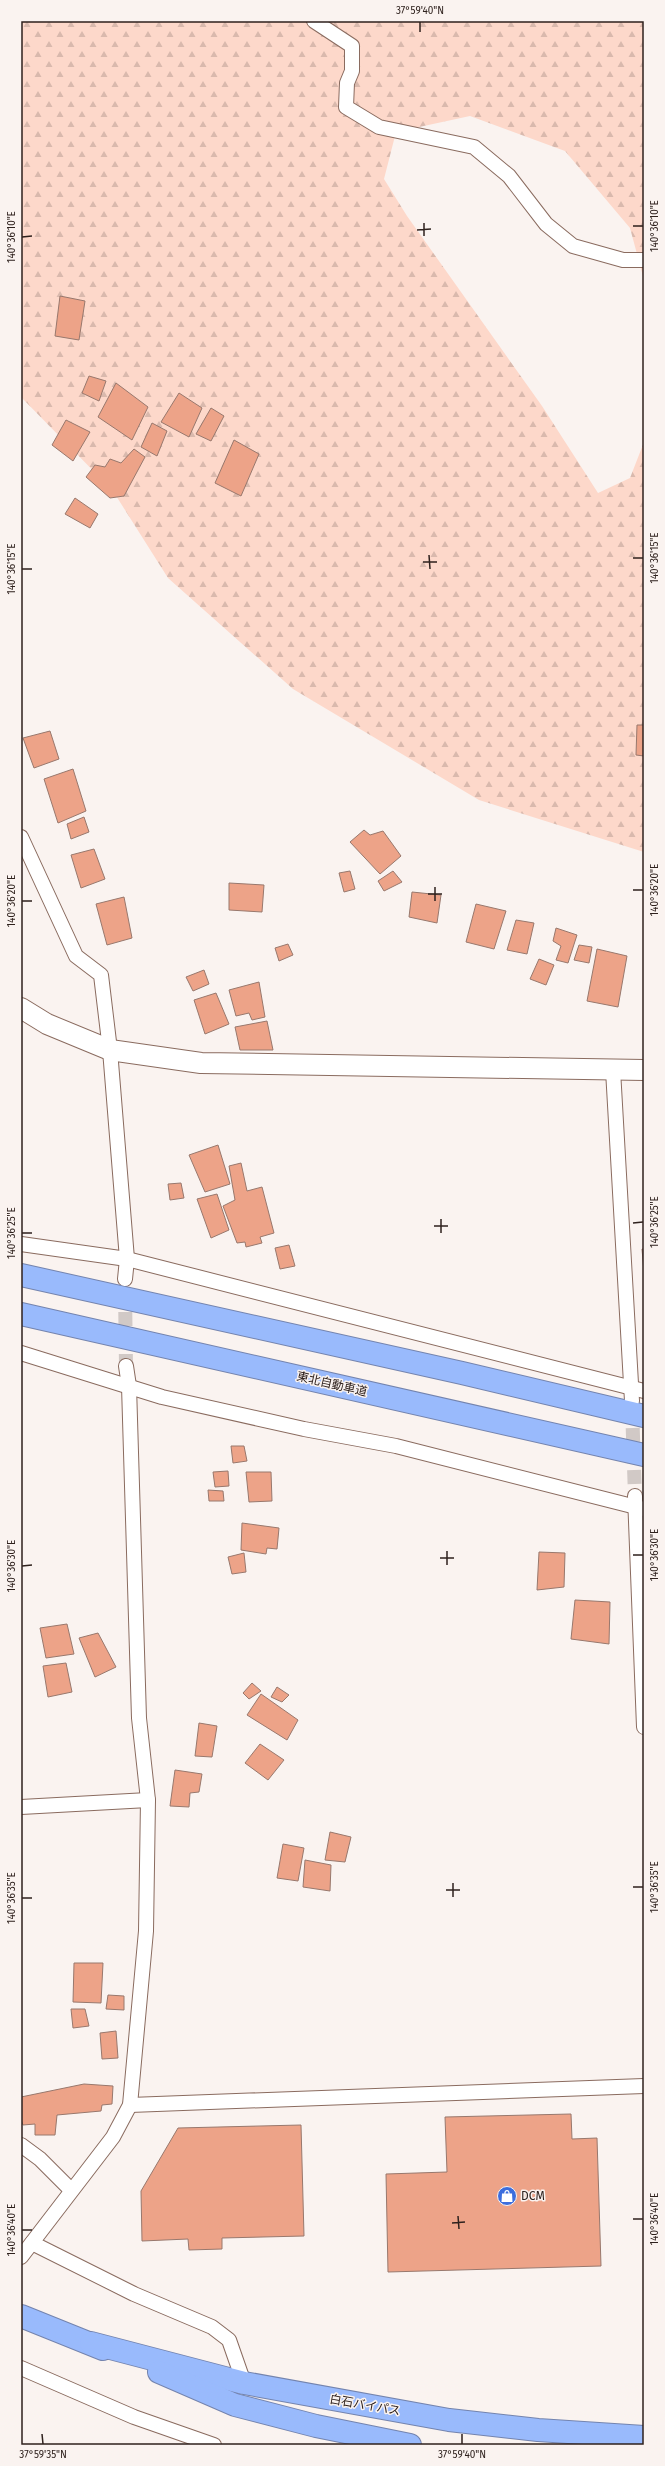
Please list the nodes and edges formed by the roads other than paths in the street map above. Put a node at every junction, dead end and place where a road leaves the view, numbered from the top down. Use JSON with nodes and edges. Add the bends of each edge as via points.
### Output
{"nodes":[{"id":1,"x":314,"y":21,"type":"edge"},
{"id":2,"x":644,"y":260,"type":"edge"},
{"id":3,"x":21,"y":837,"type":"edge"},
{"id":4,"x":21,"y":1008,"type":"edge"},
{"id":5,"x":110,"y":1050,"type":"junction"},
{"id":6,"x":613,"y":1070,"type":"junction"},
{"id":7,"x":644,"y":1070,"type":"edge"},
{"id":8,"x":21,"y":1244,"type":"edge"},
{"id":9,"x":127,"y":1259,"type":"junction"},
{"id":10,"x":21,"y":1275,"type":"edge"},
{"id":11,"x":125,"y":1279,"type":"tunnel mouth"},
{"id":12,"x":21,"y":1314,"type":"edge"},
{"id":13,"x":21,"y":1353,"type":"edge"},
{"id":14,"x":126,"y":1366,"type":"tunnel mouth"},
{"id":15,"x":129,"y":1386,"type":"junction"},
{"id":16,"x":644,"y":1390,"type":"edge"},
{"id":17,"x":635,"y":1402,"type":"edge"},
{"id":18,"x":644,"y":1455,"type":"edge"},
{"id":19,"x":638,"y":1504,"type":"edge"},
{"id":20,"x":644,"y":1727,"type":"edge"},
{"id":21,"x":148,"y":1800,"type":"junction"},
{"id":22,"x":21,"y":1808,"type":"edge"},
{"id":23,"x":644,"y":2086,"type":"edge"},
{"id":24,"x":130,"y":2104,"type":"junction"},
{"id":25,"x":21,"y":2145,"type":"edge"},
{"id":26,"x":71,"y":2190,"type":"junction"},
{"id":27,"x":32,"y":2243,"type":"junction"},
{"id":28,"x":21,"y":2257,"type":"edge"},
{"id":29,"x":21,"y":2316,"type":"edge"},
{"id":30,"x":91,"y":2344,"type":"junction"},
{"id":31,"x":21,"y":2368,"type":"edge"},
{"id":32,"x":244,"y":2383,"type":"junction"},
{"id":33,"x":644,"y":2437,"type":"edge"},
{"id":34,"x":214,"y":2445,"type":"edge"},
{"id":35,"x":410,"y":2445,"type":"edge"}],
"edges":[{"from":1,"to":2,"type":"street","via":[[352,46],[352,71],[347,83],[346,107],[379,127],[474,147],[509,176],[546,224],[573,246],[623,260]]},
{"from":3,"to":5,"type":"street","via":[[76,956],[101,975]]},
{"from":4,"to":5,"type":"street","via":[[48,1024]]},
{"from":5,"to":6,"type":"street","via":[[201,1063]]},
{"from":5,"to":9,"type":"street"},
{"from":6,"to":7,"type":"street"},
{"from":6,"to":17,"type":"street"},
{"from":8,"to":9,"type":"street"},
{"from":9,"to":11,"type":"street"},
{"from":9,"to":17,"type":"street"},
{"from":10,"to":17,"type":"highway","via":[[462,1373]]},
{"from":12,"to":18,"type":"highway","name":"東北自動車道"},
{"from":13,"to":15,"type":"street"},
{"from":14,"to":15,"type":"street"},
{"from":15,"to":19,"type":"street","via":[[162,1397],[304,1429],[396,1446]]},
{"from":15,"to":21,"type":"street","via":[[139,1718]]},
{"from":16,"to":17,"type":"street"},
{"from":19,"to":20,"type":"street"},
{"from":21,"to":22,"type":"street"},
{"from":21,"to":24,"type":"street","via":[[146,1931]]},
{"from":23,"to":24,"type":"street"},
{"from":24,"to":26,"type":"street","via":[[113,2137]]},
{"from":25,"to":26,"type":"street","via":[[40,2159]]},
{"from":26,"to":27,"type":"street"},
{"from":27,"to":28,"type":"street"},
{"from":27,"to":32,"type":"street","via":[[134,2294],[212,2326],[229,2340]]},
{"from":29,"to":30,"type":"highway","name":"白石バイパス"},
{"from":30,"to":32,"type":"highway","name":"白石バイパス"},
{"from":30,"to":35,"type":"highway","name":"白石バイパス","via":[[235,2405],[316,2426]]},
{"from":31,"to":34,"type":"street","via":[[134,2417]]},
{"from":32,"to":33,"type":"highway","name":"白石バイパス","via":[[448,2420],[538,2430]]}]}
